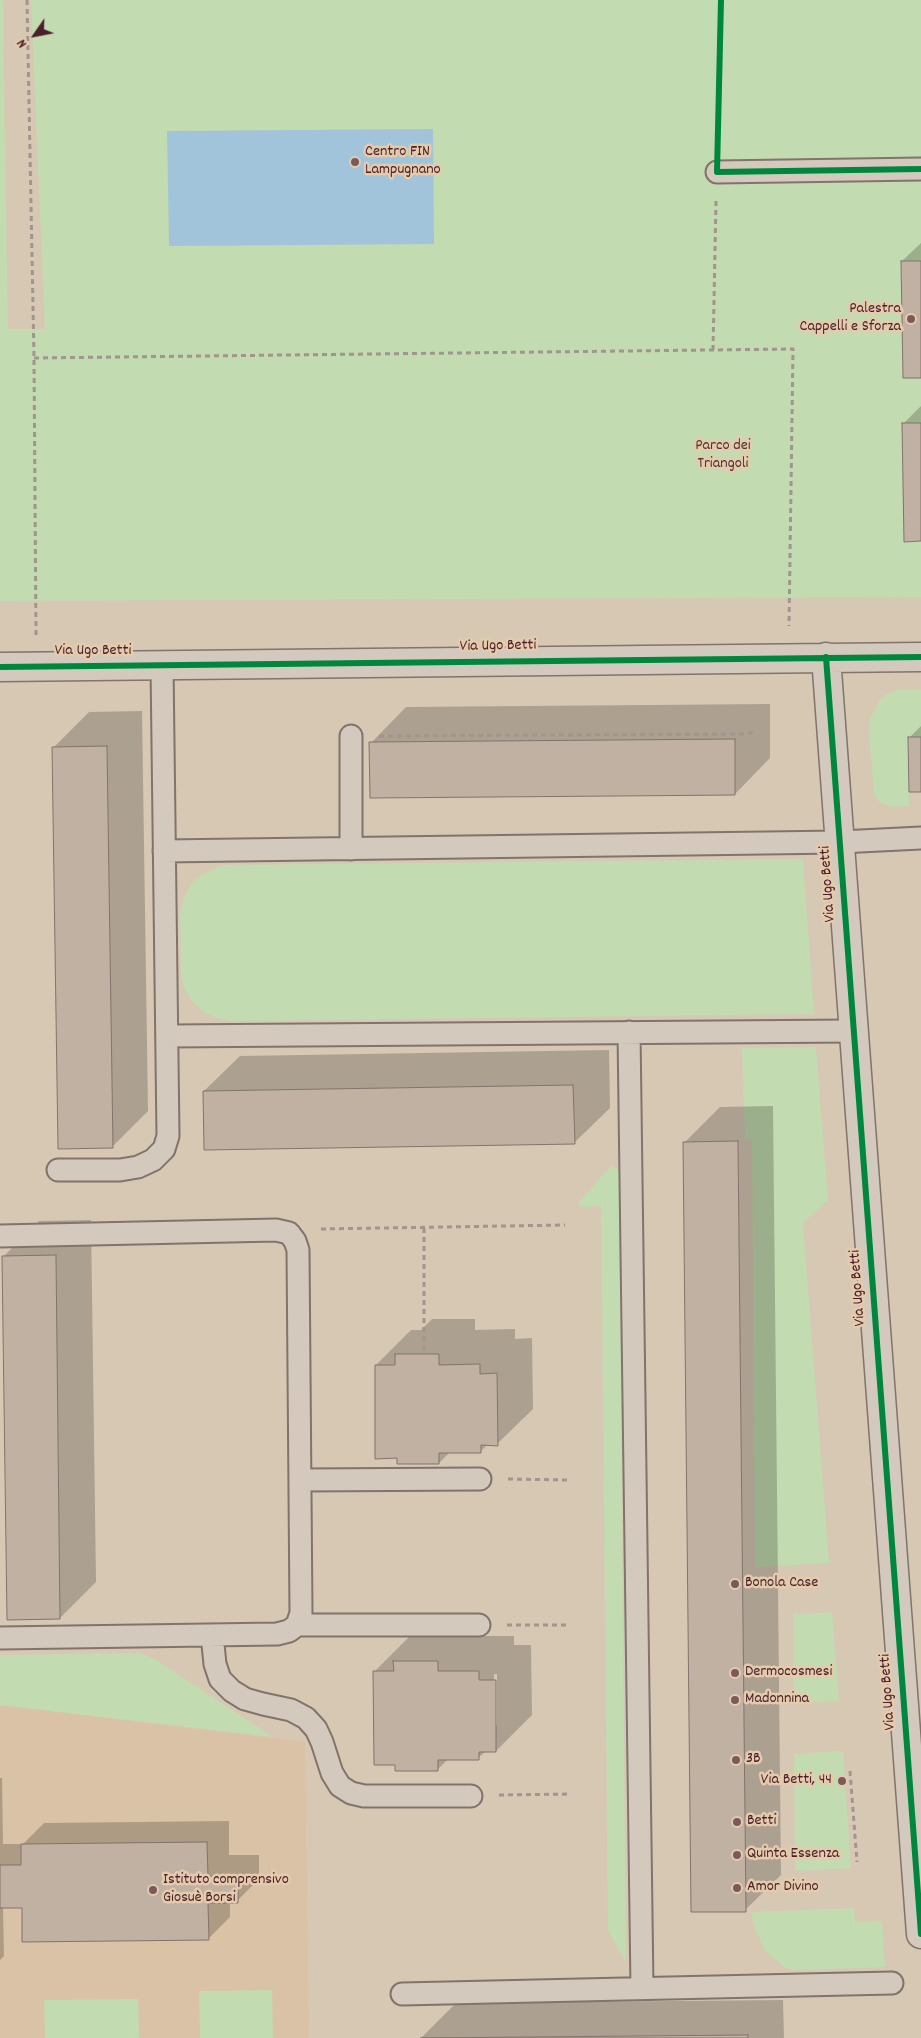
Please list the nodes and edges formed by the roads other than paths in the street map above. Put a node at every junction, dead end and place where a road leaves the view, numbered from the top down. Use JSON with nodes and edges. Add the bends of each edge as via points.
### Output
{"nodes":[{"id":1,"x":921,"y":169,"type":"edge"},
{"id":2,"x":717,"y":172,"type":"road end"},
{"id":3,"x":826,"y":657,"type":"junction"},
{"id":4,"x":921,"y":657,"type":"edge"},
{"id":5,"x":162,"y":666,"type":"junction"},
{"id":6,"x":0,"y":667,"type":"edge"},
{"id":7,"x":351,"y":736,"type":"road end"},
{"id":8,"x":921,"y":838,"type":"edge"},
{"id":9,"x":840,"y":842,"type":"junction"},
{"id":10,"x":351,"y":849,"type":"junction"},
{"id":11,"x":164,"y":851,"type":"junction"},
{"id":12,"x":853,"y":1031,"type":"junction"},
{"id":13,"x":629,"y":1032,"type":"junction"},
{"id":14,"x":167,"y":1036,"type":"junction"},
{"id":15,"x":58,"y":1170,"type":"dead end"},
{"id":16,"x":0,"y":1236,"type":"edge"},
{"id":17,"x":480,"y":1479,"type":"road end"},
{"id":18,"x":300,"y":1480,"type":"junction"},
{"id":19,"x":297,"y":1624,"type":"junction"},
{"id":20,"x":479,"y":1625,"type":"road end"},
{"id":21,"x":212,"y":1635,"type":"junction"},
{"id":22,"x":0,"y":1638,"type":"edge"},
{"id":23,"x":471,"y":1796,"type":"road end"},
{"id":24,"x":921,"y":1934,"type":"edge"},
{"id":25,"x":892,"y":1983,"type":"dead end"},
{"id":26,"x":642,"y":1988,"type":"junction"},
{"id":27,"x":402,"y":1994,"type":"dead end"}],
"edges":[{"from":1,"to":2,"type":"lane"},
{"from":3,"to":4,"type":"street"},
{"from":3,"to":5,"type":"street","name":"Via Ugo Betti"},
{"from":3,"to":9,"type":"street","name":"Via Ugo Betti"},
{"from":5,"to":6,"type":"street","name":"Via Ugo Betti"},
{"from":5,"to":11,"type":"lane"},
{"from":7,"to":10,"type":"lane"},
{"from":8,"to":9,"type":"lane"},
{"from":9,"to":10,"type":"lane"},
{"from":9,"to":12,"type":"street","name":"Via Ugo Betti"},
{"from":10,"to":11,"type":"lane"},
{"from":11,"to":14,"type":"lane"},
{"from":12,"to":13,"type":"lane"},
{"from":12,"to":24,"type":"street","name":"Via Ugo Betti"},
{"from":13,"to":14,"type":"lane"},
{"from":13,"to":26,"type":"lane"},
{"from":14,"to":15,"type":"lane","via":[[168,1136],[164,1149],[153,1160],[138,1167]]},
{"from":16,"to":18,"type":"lane","via":[[276,1230],[289,1233],[298,1250]]},
{"from":17,"to":18,"type":"lane"},
{"from":18,"to":19,"type":"lane","via":[[301,1613]]},
{"from":19,"to":20,"type":"lane"},
{"from":19,"to":21,"type":"lane","via":[[289,1631],[277,1634]]},
{"from":21,"to":22,"type":"lane"},
{"from":21,"to":23,"type":"lane","via":[[220,1679],[246,1699],[291,1710],[306,1718],[316,1729],[332,1773],[340,1786],[351,1793],[364,1796]]},
{"from":25,"to":26,"type":"lane"},
{"from":26,"to":27,"type":"lane"}]}
